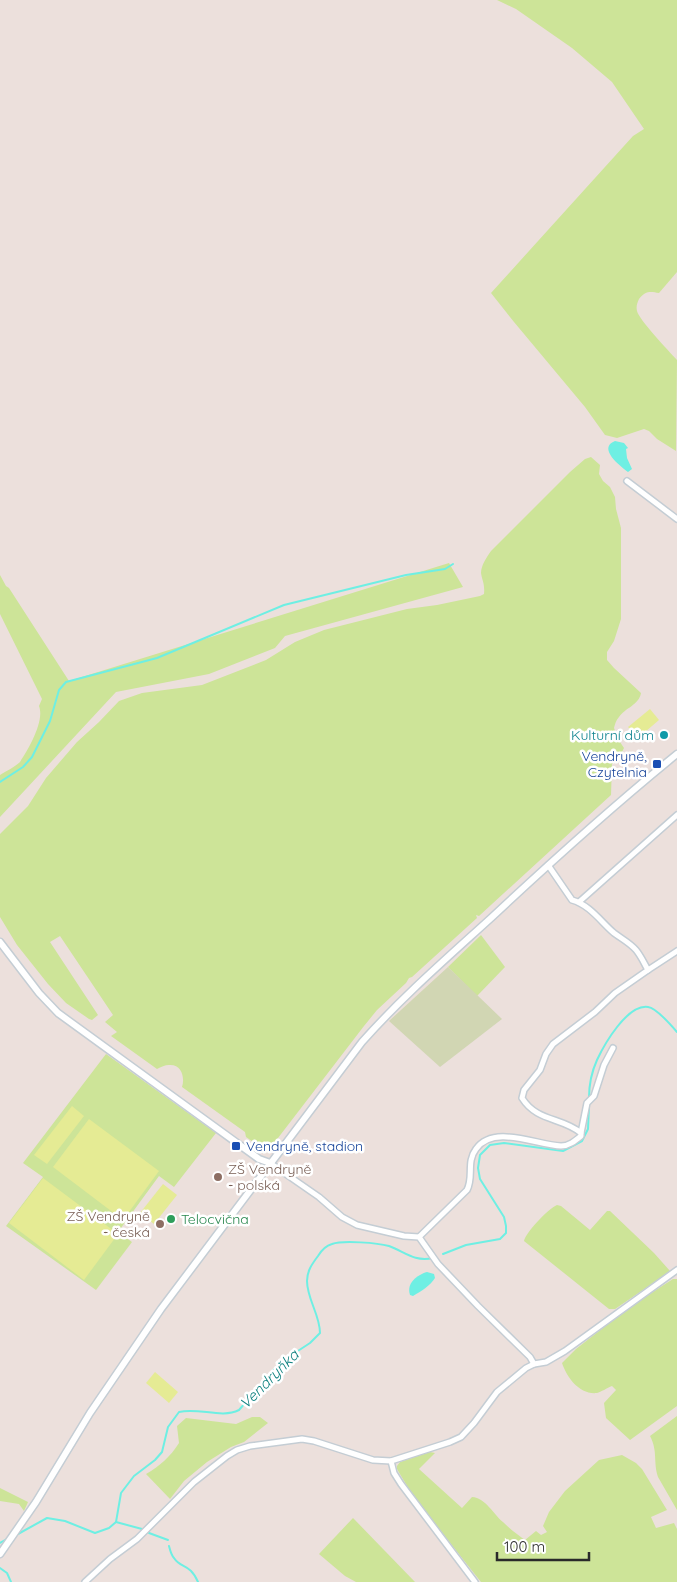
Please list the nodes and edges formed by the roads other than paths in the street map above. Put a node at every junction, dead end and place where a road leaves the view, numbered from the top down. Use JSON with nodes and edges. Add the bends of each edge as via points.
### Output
{"nodes":[{"id":1,"x":627,"y":481,"type":"dead end"},
{"id":2,"x":677,"y":519,"type":"edge"},
{"id":3,"x":677,"y":754,"type":"edge"},
{"id":4,"x":677,"y":815,"type":"edge"},
{"id":5,"x":548,"y":865,"type":"junction"},
{"id":6,"x":579,"y":902,"type":"junction"},
{"id":7,"x":0,"y":942,"type":"edge"},
{"id":8,"x":677,"y":952,"type":"edge"},
{"id":9,"x":648,"y":970,"type":"junction"},
{"id":10,"x":613,"y":1048,"type":"dead end"},
{"id":11,"x":582,"y":1133,"type":"junction"},
{"id":12,"x":270,"y":1163,"type":"junction"},
{"id":13,"x":419,"y":1237,"type":"junction"},
{"id":14,"x":677,"y":1270,"type":"edge"},
{"id":15,"x":534,"y":1364,"type":"junction"},
{"id":16,"x":391,"y":1461,"type":"junction"},
{"id":17,"x":0,"y":1554,"type":"edge"},
{"id":18,"x":85,"y":1582,"type":"edge"},
{"id":19,"x":475,"y":1582,"type":"edge"}],
"edges":[{"from":1,"to":2,"type":"street"},
{"from":3,"to":5,"type":"street"},
{"from":4,"to":6,"type":"street"},
{"from":5,"to":6,"type":"street","via":[[572,900]]},
{"from":5,"to":12,"type":"street","via":[[388,1013],[362,1042]]},
{"from":6,"to":9,"type":"street","via":[[629,943]]},
{"from":7,"to":12,"type":"street","via":[[58,1013],[259,1159]]},
{"from":8,"to":9,"type":"street"},
{"from":9,"to":11,"type":"street","via":[[553,1044],[540,1070],[524,1090],[522,1098],[540,1115]]},
{"from":10,"to":11,"type":"street","via":[[594,1096],[587,1103]]},
{"from":11,"to":13,"type":"street","via":[[574,1142],[561,1146],[503,1137],[485,1141],[470,1160],[467,1190]]},
{"from":12,"to":13,"type":"street","via":[[357,1225]]},
{"from":12,"to":17,"type":"street","via":[[160,1308]]},
{"from":13,"to":15,"type":"street","via":[[438,1264]]},
{"from":14,"to":15,"type":"street","via":[[565,1351],[546,1362]]},
{"from":15,"to":16,"type":"street","via":[[498,1392],[461,1437]]},
{"from":16,"to":18,"type":"street","via":[[373,1460],[302,1439],[237,1450],[194,1482],[137,1539]]},
{"from":16,"to":19,"type":"street","via":[[401,1484]]}]}
